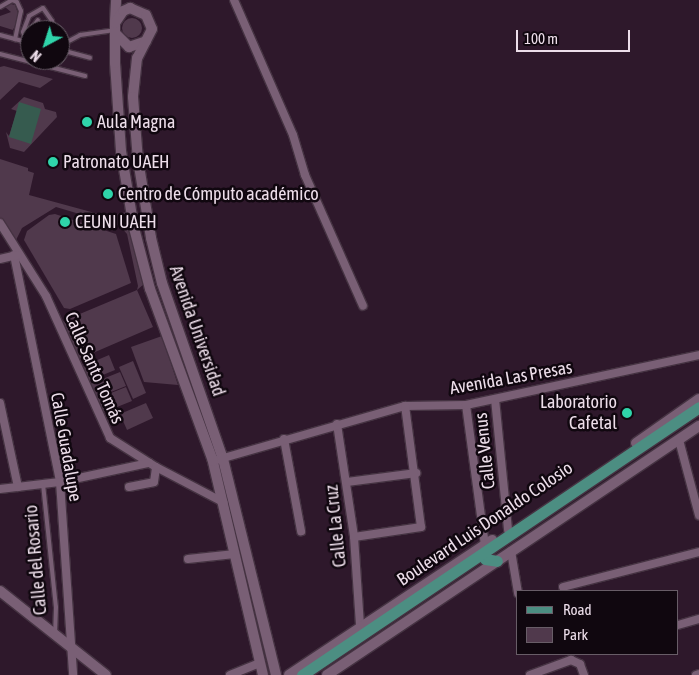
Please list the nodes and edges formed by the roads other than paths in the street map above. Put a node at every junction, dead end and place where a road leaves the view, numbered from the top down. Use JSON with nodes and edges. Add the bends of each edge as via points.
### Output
{"nodes":[{"id":1,"x":116,"y":0,"type":"edge"},
{"id":2,"x":122,"y":0,"type":"edge"},
{"id":3,"x":234,"y":0,"type":"edge"},
{"id":4,"x":0,"y":6,"type":"edge"},
{"id":5,"x":130,"y":8,"type":"junction"},
{"id":6,"x":27,"y":20,"type":"edge"},
{"id":7,"x":51,"y":20,"type":"edge"},
{"id":8,"x":115,"y":29,"type":"junction"},
{"id":9,"x":0,"y":34,"type":"edge"},
{"id":10,"x":16,"y":39,"type":"junction"},
{"id":11,"x":20,"y":40,"type":"edge"},
{"id":12,"x":70,"y":40,"type":"edge"},
{"id":13,"x":148,"y":40,"type":"junction"},
{"id":14,"x":70,"y":52,"type":"edge"},
{"id":15,"x":0,"y":54,"type":"edge"},
{"id":16,"x":90,"y":58,"type":"dead end"},
{"id":17,"x":20,"y":59,"type":"edge"},
{"id":18,"x":64,"y":70,"type":"edge"},
{"id":19,"x":85,"y":76,"type":"dead end"},
{"id":20,"x":0,"y":224,"type":"edge"},
{"id":21,"x":18,"y":255,"type":"junction"},
{"id":22,"x":0,"y":259,"type":"edge"},
{"id":23,"x":363,"y":306,"type":"dead end"},
{"id":24,"x":699,"y":356,"type":"edge"},
{"id":25,"x":495,"y":399,"type":"junction"},
{"id":26,"x":699,"y":399,"type":"edge"},
{"id":27,"x":0,"y":403,"type":"edge"},
{"id":28,"x":405,"y":406,"type":"junction"},
{"id":29,"x":466,"y":406,"type":"junction"},
{"id":30,"x":699,"y":407,"type":"edge"},
{"id":31,"x":699,"y":414,"type":"edge"},
{"id":32,"x":337,"y":424,"type":"junction"},
{"id":33,"x":699,"y":426,"type":"edge"},
{"id":34,"x":284,"y":439,"type":"junction"},
{"id":35,"x":679,"y":440,"type":"junction"},
{"id":36,"x":218,"y":460,"type":"junction"},
{"id":37,"x":152,"y":465,"type":"junction"},
{"id":38,"x":416,"y":472,"type":"junction"},
{"id":39,"x":60,"y":482,"type":"junction"},
{"id":40,"x":347,"y":482,"type":"junction"},
{"id":41,"x":43,"y":484,"type":"junction"},
{"id":42,"x":18,"y":487,"type":"junction"},
{"id":43,"x":129,"y":487,"type":"dead end"},
{"id":44,"x":0,"y":489,"type":"edge"},
{"id":45,"x":696,"y":489,"type":"edge"},
{"id":46,"x":224,"y":502,"type":"junction"},
{"id":47,"x":699,"y":515,"type":"edge"},
{"id":48,"x":508,"y":530,"type":"junction"},
{"id":49,"x":301,"y":531,"type":"dead end"},
{"id":50,"x":354,"y":537,"type":"junction"},
{"id":51,"x":510,"y":551,"type":"junction"},
{"id":52,"x":699,"y":552,"type":"edge"},
{"id":53,"x":484,"y":553,"type":"junction"},
{"id":54,"x":235,"y":554,"type":"junction"},
{"id":55,"x":188,"y":559,"type":"dead end"},
{"id":56,"x":497,"y":561,"type":"junction"},
{"id":57,"x":461,"y":572,"type":"junction"},
{"id":58,"x":563,"y":587,"type":"dead end"},
{"id":59,"x":517,"y":590,"type":"edge"},
{"id":60,"x":0,"y":591,"type":"edge"},
{"id":61,"x":699,"y":619,"type":"edge"},
{"id":62,"x":679,"y":624,"type":"edge"},
{"id":63,"x":360,"y":626,"type":"junction"},
{"id":64,"x":54,"y":633,"type":"junction"},
{"id":65,"x":71,"y":647,"type":"junction"},
{"id":66,"x":260,"y":663,"type":"junction"},
{"id":67,"x":296,"y":674,"type":"edge"},
{"id":68,"x":73,"y":675,"type":"edge"},
{"id":69,"x":106,"y":675,"type":"edge"},
{"id":70,"x":230,"y":675,"type":"edge"},
{"id":71,"x":263,"y":675,"type":"edge"},
{"id":72,"x":276,"y":675,"type":"edge"},
{"id":73,"x":316,"y":675,"type":"edge"},
{"id":74,"x":327,"y":675,"type":"edge"},
{"id":75,"x":530,"y":675,"type":"edge"},
{"id":76,"x":584,"y":675,"type":"edge"}],
"edges":[{"from":1,"to":8,"type":"street","name":"Avenida Universidad"},
{"from":2,"to":5,"type":"street","name":"Avenida Universidad"},
{"from":3,"to":23,"type":"street","via":[[293,135],[305,175]]},
{"from":4,"to":10,"type":"lane","via":[[12,0],[19,6],[22,16]]},
{"from":5,"to":8,"type":"street","via":[[123,11]]},
{"from":5,"to":13,"type":"street","name":"Avenida Universidad","via":[[139,10],[151,22]]},
{"from":6,"to":7,"type":"lane","via":[[28,16],[44,8]]},
{"from":8,"to":12,"type":"lane","via":[[80,35]]},
{"from":8,"to":13,"type":"street","via":[[129,47]]},
{"from":8,"to":36,"type":"street","name":"Avenida Universidad","via":[[113,82],[134,228],[150,289]]},
{"from":9,"to":10,"type":"lane"},
{"from":10,"to":11,"type":"lane"},
{"from":13,"to":36,"type":"street","name":"Avenida Universidad","via":[[135,68],[132,97],[151,238]]},
{"from":14,"to":16,"type":"lane"},
{"from":15,"to":17,"type":"lane"},
{"from":18,"to":19,"type":"lane"},
{"from":20,"to":21,"type":"street","name":"Calle Santo Tomás"},
{"from":21,"to":22,"type":"street"},
{"from":21,"to":37,"type":"street","name":"Calle Santo Tomás","via":[[46,296],[110,438]]},
{"from":21,"to":39,"type":"street","name":"Calle Guadalupe"},
{"from":24,"to":25,"type":"street","name":"Avenida Las Presas"},
{"from":25,"to":29,"type":"street","name":"Avenida Las Presas"},
{"from":25,"to":48,"type":"street","name":"Calle Venus"},
{"from":26,"to":48,"type":"street","name":"Boulevard Luis Donaldo Colosio"},
{"from":27,"to":42,"type":"street"},
{"from":28,"to":29,"type":"street","name":"Avenida Las Presas"},
{"from":28,"to":32,"type":"street","name":"Avenida Las Presas"},
{"from":28,"to":38,"type":"street"},
{"from":29,"to":53,"type":"street"},
{"from":30,"to":53,"type":"main road"},
{"from":31,"to":53,"type":"main road"},
{"from":32,"to":34,"type":"street","name":"Avenida Las Presas"},
{"from":32,"to":40,"type":"street","name":"Calle La Cruz"},
{"from":33,"to":35,"type":"street","name":"Boulevard Luis Donaldo Colosio"},
{"from":34,"to":36,"type":"street","name":"Avenida Las Presas"},
{"from":34,"to":49,"type":"street"},
{"from":35,"to":45,"type":"street"},
{"from":35,"to":51,"type":"street","name":"Boulevard Luis Donaldo Colosio"},
{"from":36,"to":46,"type":"street","name":"Avenida Universidad"},
{"from":36,"to":72,"type":"street","name":"Avenida Universidad"},
{"from":37,"to":39,"type":"street"},
{"from":37,"to":43,"type":"street","via":[[154,482]]},
{"from":37,"to":46,"type":"street","name":"Calle Santo Tomás"},
{"from":38,"to":40,"type":"street"},
{"from":38,"to":50,"type":"street","via":[[421,527]]},
{"from":39,"to":41,"type":"street"},
{"from":39,"to":65,"type":"street","name":"Calle Guadalupe"},
{"from":40,"to":50,"type":"street","name":"Calle La Cruz"},
{"from":41,"to":42,"type":"street"},
{"from":41,"to":64,"type":"lane","name":"Calle del Rosario","via":[[56,607]]},
{"from":42,"to":44,"type":"street"},
{"from":45,"to":47,"type":"street"},
{"from":46,"to":54,"type":"street","name":"Avenida Universidad"},
{"from":48,"to":53,"type":"street","name":"Boulevard Luis Donaldo Colosio"},
{"from":50,"to":63,"type":"street","name":"Calle La Cruz"},
{"from":51,"to":56,"type":"street","name":"Boulevard Luis Donaldo Colosio"},
{"from":51,"to":59,"type":"street"},
{"from":52,"to":58,"type":"street"},
{"from":53,"to":56,"type":"main road"},
{"from":53,"to":57,"type":"main road"},
{"from":53,"to":63,"type":"street","name":"Boulevard Luis Donaldo Colosio"},
{"from":54,"to":55,"type":"street"},
{"from":54,"to":66,"type":"street","name":"Avenida Universidad"},
{"from":56,"to":74,"type":"street","name":"Boulevard Luis Donaldo Colosio"},
{"from":57,"to":67,"type":"main road"},
{"from":57,"to":73,"type":"main road"},
{"from":60,"to":64,"type":"street"},
{"from":61,"to":62,"type":"street"},
{"from":63,"to":67,"type":"street","name":"Boulevard Luis Donaldo Colosio"},
{"from":64,"to":65,"type":"street"},
{"from":65,"to":68,"type":"street","name":"Calle Guadalupe"},
{"from":65,"to":69,"type":"street"},
{"from":66,"to":70,"type":"street"},
{"from":66,"to":71,"type":"street","name":"Avenida Universidad"},
{"from":75,"to":76,"type":"street","via":[[576,660]]}]}
